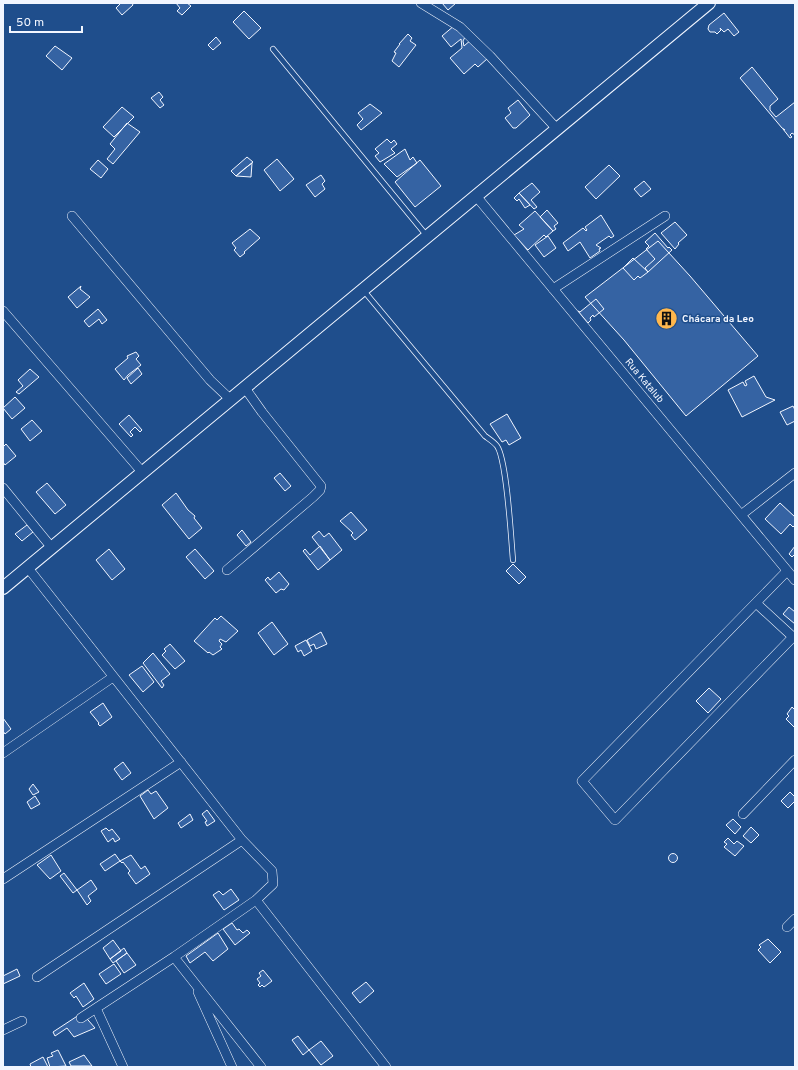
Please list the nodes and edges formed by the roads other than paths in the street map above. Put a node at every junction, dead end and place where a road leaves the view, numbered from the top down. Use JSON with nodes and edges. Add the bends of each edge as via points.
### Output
{"nodes":[{"id":1,"x":421,"y":3,"type":"edge"},
{"id":2,"x":709,"y":3,"type":"edge"},
{"id":3,"x":273,"y":49,"type":"dead end"},
{"id":4,"x":557,"y":129,"type":"junction"},
{"id":5,"x":476,"y":196,"type":"junction"},
{"id":6,"x":72,"y":216,"type":"dead end"},
{"id":7,"x":666,"y":216,"type":"dead end"},
{"id":8,"x":427,"y":236,"type":"junction"},
{"id":9,"x":553,"y":289,"type":"junction"},
{"id":10,"x":363,"y":290,"type":"junction"},
{"id":11,"x":3,"y":312,"type":"edge"},
{"id":12,"x":245,"y":388,"type":"junction"},
{"id":13,"x":230,"y":399,"type":"junction"},
{"id":14,"x":143,"y":473,"type":"junction"},
{"id":15,"x":795,"y":473,"type":"edge"},
{"id":16,"x":3,"y":488,"type":"edge"},
{"id":17,"x":741,"y":515,"type":"junction"},
{"id":18,"x":52,"y":548,"type":"junction"},
{"id":19,"x":513,"y":560,"type":"dead end"},
{"id":20,"x":28,"y":568,"type":"junction"},
{"id":21,"x":227,"y":570,"type":"dead end"},
{"id":22,"x":788,"y":571,"type":"junction"},
{"id":23,"x":795,"y":580,"type":"edge"},
{"id":24,"x":3,"y":588,"type":"edge"},
{"id":25,"x":756,"y":603,"type":"junction"},
{"id":26,"x":113,"y":677,"type":"junction"},
{"id":27,"x":3,"y":753,"type":"edge"},
{"id":28,"x":795,"y":760,"type":"edge"},
{"id":29,"x":181,"y":762,"type":"junction"},
{"id":30,"x":743,"y":814,"type":"dead end"},
{"id":31,"x":242,"y":840,"type":"junction"},
{"id":32,"x":3,"y":879,"type":"edge"},
{"id":33,"x":256,"y":900,"type":"junction"},
{"id":34,"x":795,"y":919,"type":"edge"},
{"id":35,"x":787,"y":927,"type":"dead end"},
{"id":36,"x":174,"y":957,"type":"junction"},
{"id":37,"x":37,"y":977,"type":"dead end"},
{"id":38,"x":192,"y":980,"type":"junction"},
{"id":39,"x":96,"y":1008,"type":"junction"},
{"id":40,"x":81,"y":1018,"type":"dead end"},
{"id":41,"x":22,"y":1021,"type":"dead end"},
{"id":42,"x":3,"y":1030,"type":"edge"},
{"id":43,"x":123,"y":1067,"type":"edge"},
{"id":44,"x":232,"y":1067,"type":"edge"},
{"id":45,"x":261,"y":1067,"type":"edge"},
{"id":46,"x":386,"y":1067,"type":"edge"}],
"edges":[{"from":1,"to":4,"type":"street","via":[[460,27]]},
{"from":2,"to":4,"type":"main road"},
{"from":3,"to":8,"type":"lane"},
{"from":4,"to":5,"type":"main road"},
{"from":5,"to":8,"type":"main road"},
{"from":5,"to":9,"type":"street","name":"Rua Katalub"},
{"from":6,"to":13,"type":"street","via":[[210,380]]},
{"from":7,"to":9,"type":"street"},
{"from":8,"to":10,"type":"main road"},
{"from":9,"to":17,"type":"street","name":"Rua Katalub"},
{"from":10,"to":12,"type":"main road"},
{"from":10,"to":19,"type":"lane","via":[[485,436],[497,446],[506,493]]},
{"from":11,"to":14,"type":"street"},
{"from":12,"to":13,"type":"main road"},
{"from":12,"to":21,"type":"street","via":[[321,486],[313,497]]},
{"from":13,"to":14,"type":"main road"},
{"from":14,"to":18,"type":"main road"},
{"from":15,"to":17,"type":"street"},
{"from":16,"to":18,"type":"street"},
{"from":17,"to":22,"type":"street","name":"Rua Katalub"},
{"from":18,"to":20,"type":"main road"},
{"from":20,"to":24,"type":"main road"},
{"from":20,"to":26,"type":"street"},
{"from":22,"to":23,"type":"street","name":"Rua Katalub"},
{"from":22,"to":25,"type":"street"},
{"from":25,"to":25,"type":"street","via":[[582,781],[615,820],[793,638]]},
{"from":26,"to":27,"type":"street"},
{"from":26,"to":29,"type":"street"},
{"from":28,"to":30,"type":"street"},
{"from":29,"to":31,"type":"street"},
{"from":29,"to":32,"type":"street"},
{"from":31,"to":33,"type":"street","via":[[272,871],[274,878],[273,884]]},
{"from":31,"to":37,"type":"street"},
{"from":33,"to":36,"type":"street"},
{"from":33,"to":46,"type":"street"},
{"from":34,"to":35,"type":"street"},
{"from":36,"to":38,"type":"street"},
{"from":36,"to":39,"type":"street"},
{"from":38,"to":44,"type":"street"},
{"from":38,"to":45,"type":"street"},
{"from":39,"to":40,"type":"street"},
{"from":39,"to":43,"type":"street"},
{"from":41,"to":42,"type":"street"}]}
